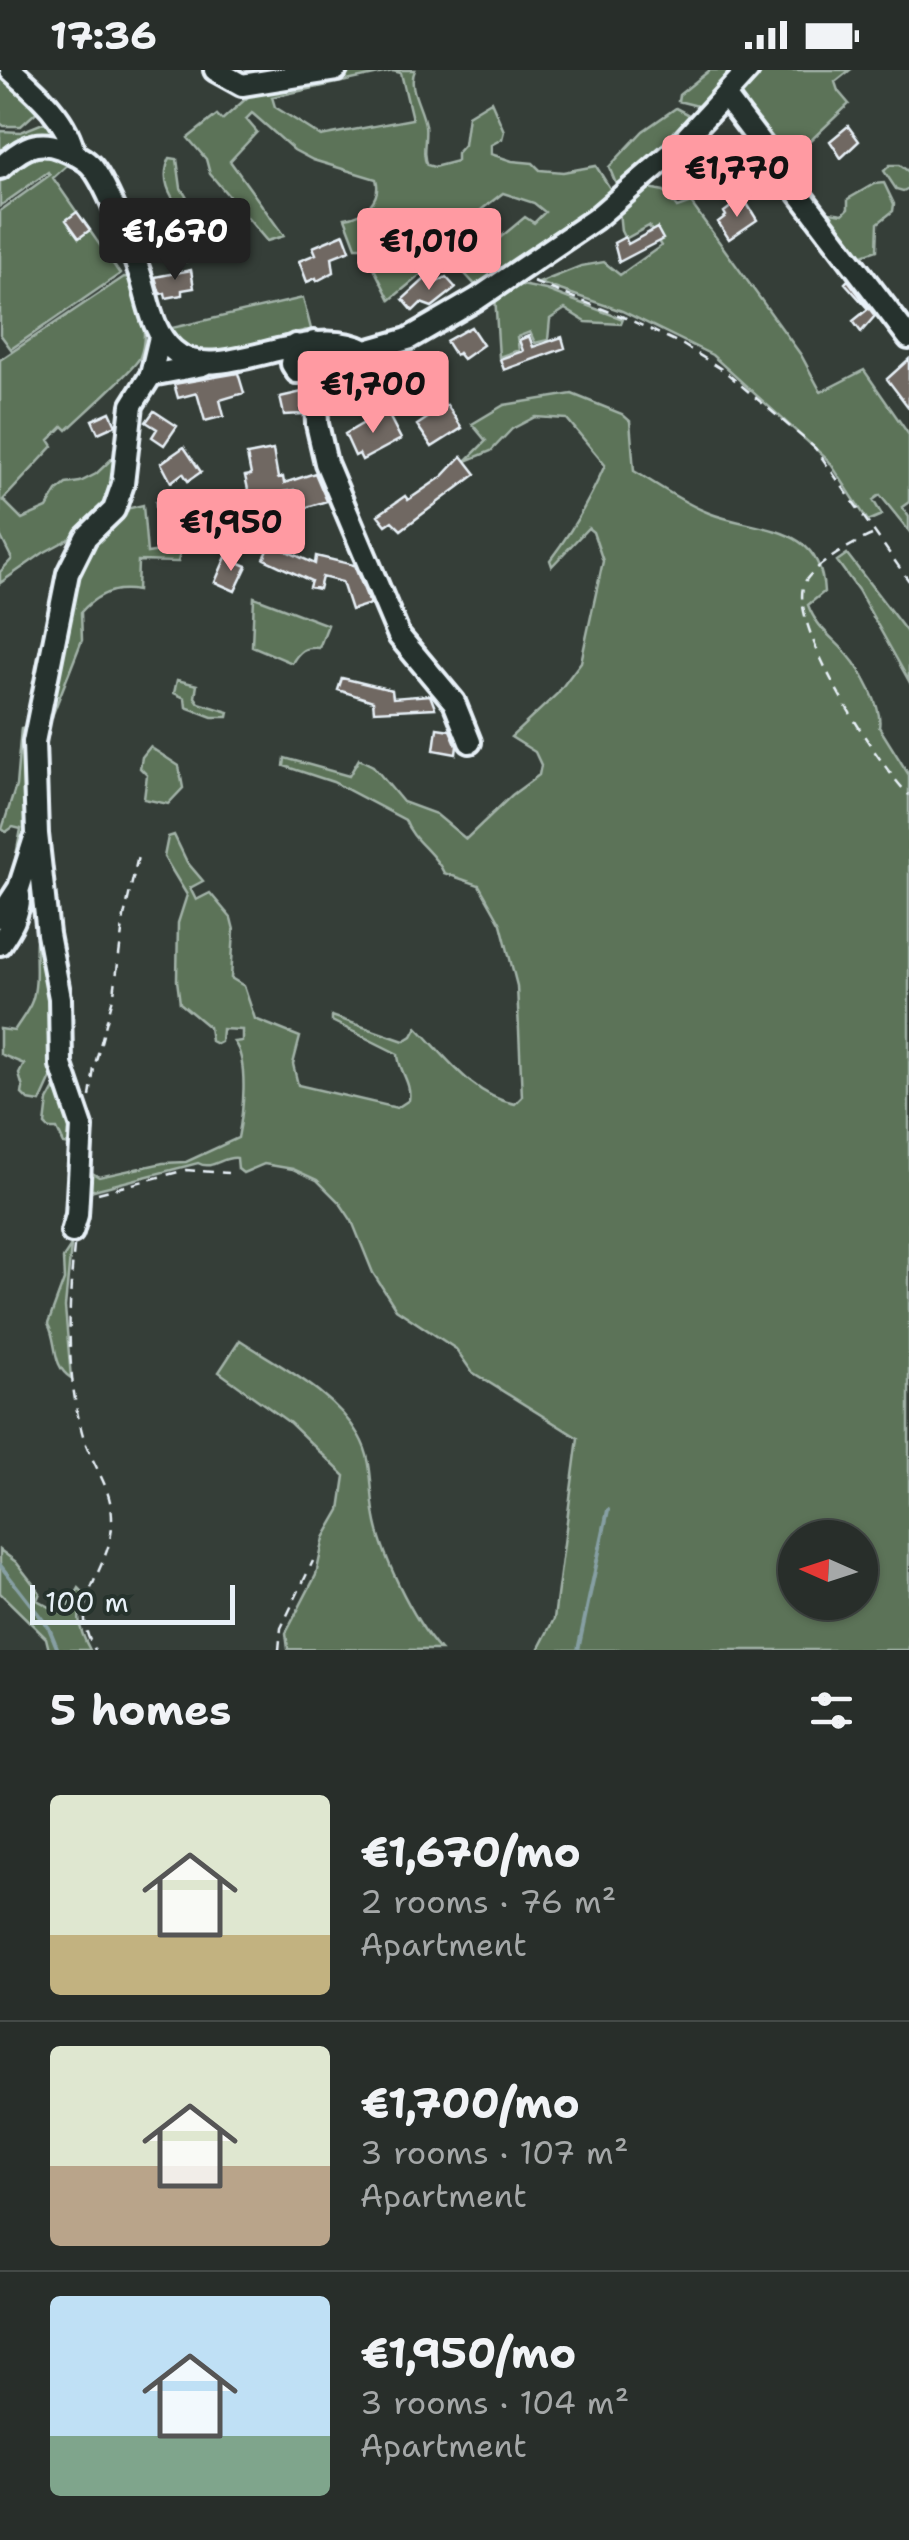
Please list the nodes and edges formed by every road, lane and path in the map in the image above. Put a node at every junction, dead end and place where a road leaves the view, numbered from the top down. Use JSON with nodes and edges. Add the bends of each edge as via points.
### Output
{"nodes":[{"id":1,"x":11,"y":70,"type":"edge"},
{"id":2,"x":215,"y":70,"type":"edge"},
{"id":3,"x":336,"y":70,"type":"edge"},
{"id":4,"x":748,"y":70,"type":"edge"},
{"id":5,"x":726,"y":96,"type":"junction"},
{"id":6,"x":74,"y":154,"type":"junction"},
{"id":7,"x":0,"y":168,"type":"edge"},
{"id":8,"x":514,"y":272,"type":"junction"},
{"id":9,"x":160,"y":337,"type":"junction"},
{"id":10,"x":909,"y":338,"type":"edge"},
{"id":11,"x":350,"y":343,"type":"junction"},
{"id":12,"x":305,"y":344,"type":"junction"},
{"id":13,"x":205,"y":364,"type":"junction"},
{"id":14,"x":316,"y":370,"type":"junction"},
{"id":15,"x":150,"y":375,"type":"junction"},
{"id":16,"x":873,"y":534,"type":"junction"},
{"id":17,"x":909,"y":581,"type":"edge"},
{"id":18,"x":470,"y":742,"type":"dead end"},
{"id":19,"x":909,"y":794,"type":"edge"},
{"id":20,"x":37,"y":834,"type":"junction"},
{"id":21,"x":138,"y":852,"type":"dead end"},
{"id":22,"x":18,"y":888,"type":"junction"},
{"id":23,"x":0,"y":917,"type":"edge"},
{"id":24,"x":0,"y":944,"type":"edge"},
{"id":25,"x":77,"y":1112,"type":"junction"},
{"id":26,"x":228,"y":1173,"type":"dead end"},
{"id":27,"x":79,"y":1184,"type":"junction"},
{"id":28,"x":72,"y":1232,"type":"joint"},
{"id":29,"x":313,"y":1561,"type":"dead end"},
{"id":30,"x":95,"y":1650,"type":"edge"},
{"id":31,"x":279,"y":1650,"type":"edge"}],
"edges":[{"from":1,"to":6,"type":"street","via":[[49,108]]},
{"from":2,"to":3,"type":"street","via":[[242,85]]},
{"from":4,"to":5,"type":"street"},
{"from":5,"to":8,"type":"street","via":[[638,184]]},
{"from":5,"to":10,"type":"street"},
{"from":6,"to":7,"type":"street","via":[[33,145]]},
{"from":6,"to":9,"type":"street","via":[[92,168],[108,197]]},
{"from":8,"to":11,"type":"street","via":[[408,339],[366,351]]},
{"from":8,"to":16,"type":"path","via":[[708,358],[815,448]]},
{"from":9,"to":13,"type":"street","via":[[178,354]]},
{"from":9,"to":15,"type":"street"},
{"from":11,"to":12,"type":"street"},
{"from":11,"to":14,"type":"street"},
{"from":12,"to":13,"type":"street"},
{"from":12,"to":14,"type":"street","via":[[294,369]]},
{"from":13,"to":15,"type":"street"},
{"from":14,"to":18,"type":"street","via":[[326,463],[399,636],[454,702]]},
{"from":15,"to":20,"type":"street","via":[[132,405],[114,510],[86,537],[62,594],[34,742]]},
{"from":16,"to":17,"type":"path"},
{"from":16,"to":19,"type":"path","via":[[810,573],[802,590],[803,616],[859,727]]},
{"from":20,"to":22,"type":"street"},
{"from":20,"to":25,"type":"street","via":[[60,998],[61,1065]]},
{"from":21,"to":25,"type":"path","via":[[92,1091]]},
{"from":22,"to":23,"type":"street"},
{"from":22,"to":24,"type":"street","via":[[20,905]]},
{"from":25,"to":27,"type":"street"},
{"from":26,"to":27,"type":"path","via":[[186,1170],[93,1193]]},
{"from":27,"to":28,"type":"street"},
{"from":28,"to":30,"type":"path","via":[[70,1341],[78,1416],[112,1504],[110,1547],[84,1610]]},
{"from":29,"to":31,"type":"path","via":[[281,1628]]}]}
